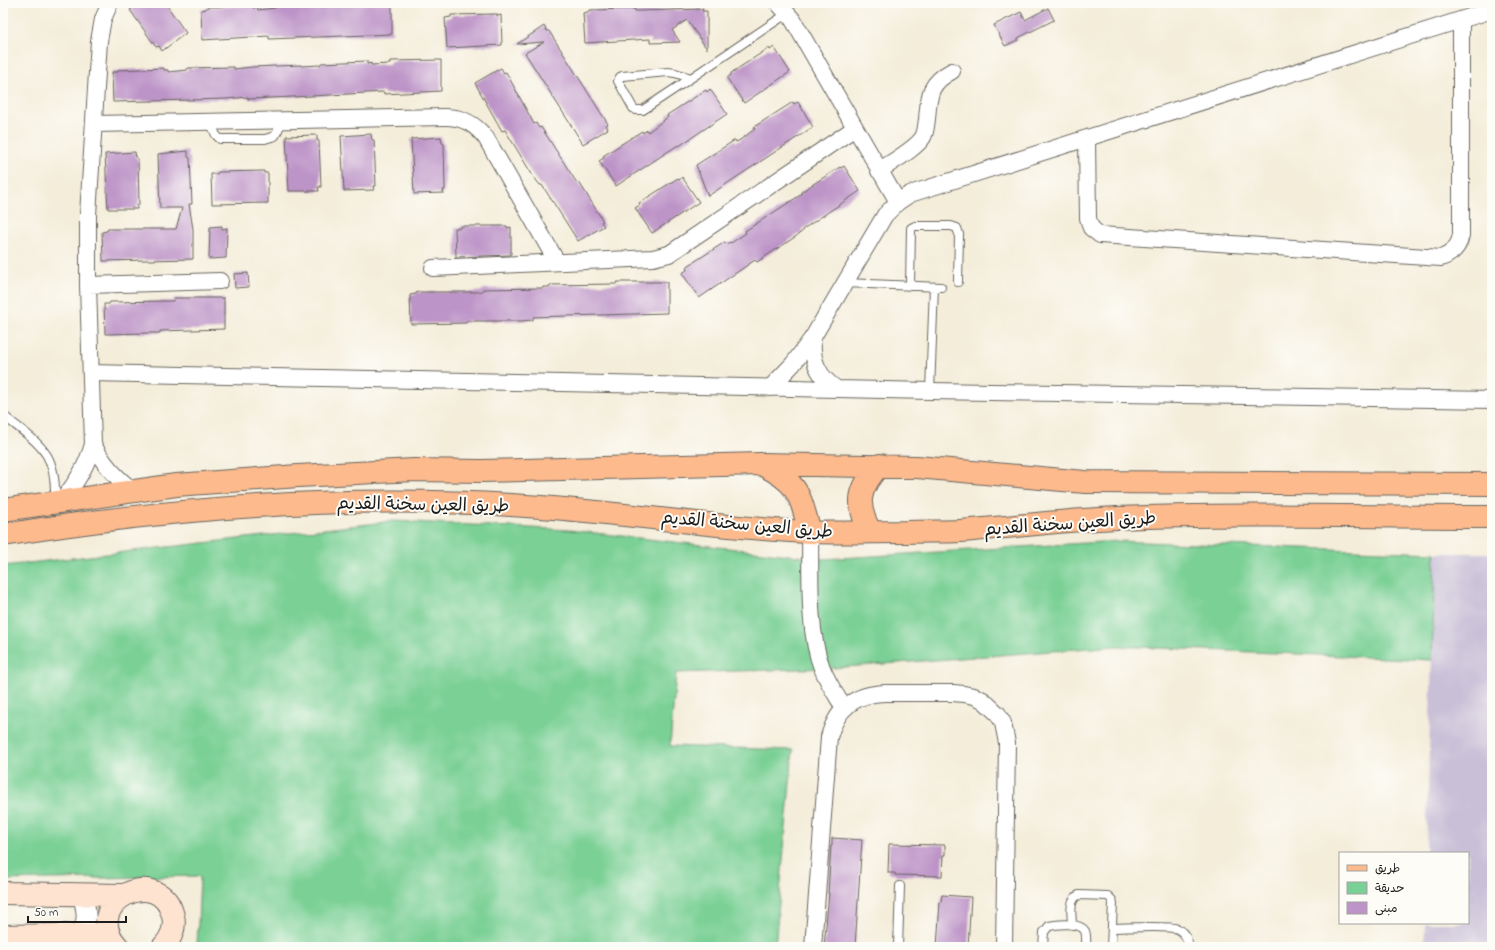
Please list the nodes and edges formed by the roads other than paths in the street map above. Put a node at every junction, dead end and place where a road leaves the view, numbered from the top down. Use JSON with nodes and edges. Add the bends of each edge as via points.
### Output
{"nodes":[{"id":1,"x":110,"y":3,"type":"edge"},
{"id":2,"x":783,"y":8,"type":"edge"},
{"id":3,"x":1492,"y":10,"type":"edge"},
{"id":4,"x":1461,"y":20,"type":"junction"},
{"id":5,"x":952,"y":71,"type":"dead end"},
{"id":6,"x":691,"y":78,"type":"junction"},
{"id":7,"x":94,"y":124,"type":"junction"},
{"id":8,"x":854,"y":128,"type":"junction"},
{"id":9,"x":1087,"y":138,"type":"junction"},
{"id":10,"x":879,"y":171,"type":"junction"},
{"id":11,"x":898,"y":202,"type":"junction"},
{"id":12,"x":557,"y":262,"type":"junction"},
{"id":13,"x":433,"y":268,"type":"dead end"},
{"id":14,"x":220,"y":281,"type":"dead end"},
{"id":15,"x":958,"y":282,"type":"dead end"},
{"id":16,"x":845,"y":283,"type":"junction"},
{"id":17,"x":88,"y":285,"type":"junction"},
{"id":18,"x":910,"y":286,"type":"junction"},
{"id":19,"x":813,"y":337,"type":"junction"},
{"id":20,"x":91,"y":373,"type":"junction"},
{"id":21,"x":770,"y":388,"type":"junction"},
{"id":22,"x":837,"y":389,"type":"junction"},
{"id":23,"x":930,"y":391,"type":"junction"},
{"id":24,"x":1492,"y":400,"type":"edge"},
{"id":25,"x":3,"y":415,"type":"edge"},
{"id":26,"x":94,"y":444,"type":"junction"},
{"id":27,"x":762,"y":464,"type":"junction"},
{"id":28,"x":880,"y":465,"type":"junction"},
{"id":29,"x":1492,"y":484,"type":"edge"},
{"id":30,"x":134,"y":491,"type":"junction"},
{"id":31,"x":58,"y":501,"type":"junction"},
{"id":32,"x":3,"y":510,"type":"edge"},
{"id":33,"x":1492,"y":517,"type":"edge"},
{"id":34,"x":810,"y":532,"type":"junction"},
{"id":35,"x":870,"y":532,"type":"junction"},
{"id":36,"x":3,"y":536,"type":"edge"},
{"id":37,"x":844,"y":708,"type":"junction"},
{"id":38,"x":900,"y":886,"type":"dead end"},
{"id":39,"x":3,"y":893,"type":"edge"},
{"id":40,"x":81,"y":894,"type":"junction"},
{"id":41,"x":123,"y":895,"type":"junction"},
{"id":42,"x":1072,"y":925,"type":"junction"},
{"id":43,"x":1112,"y":928,"type":"junction"},
{"id":44,"x":81,"y":934,"type":"junction"},
{"id":45,"x":3,"y":936,"type":"edge"},
{"id":46,"x":114,"y":941,"type":"edge"},
{"id":47,"x":167,"y":945,"type":"edge"},
{"id":48,"x":64,"y":947,"type":"edge"},
{"id":49,"x":813,"y":947,"type":"edge"},
{"id":50,"x":898,"y":947,"type":"edge"},
{"id":51,"x":1004,"y":947,"type":"edge"},
{"id":52,"x":1043,"y":947,"type":"edge"},
{"id":53,"x":1086,"y":947,"type":"edge"},
{"id":54,"x":1111,"y":947,"type":"edge"},
{"id":55,"x":1188,"y":947,"type":"edge"}],
"edges":[{"from":1,"to":7,"type":"street","via":[[100,36]]},
{"from":2,"to":6,"type":"lane"},
{"from":2,"to":8,"type":"street"},
{"from":3,"to":4,"type":"street"},
{"from":4,"to":9,"type":"street"},
{"from":4,"to":9,"type":"street","via":[[1461,235],[1455,250],[1441,258],[1100,235],[1091,228],[1088,218]]},
{"from":5,"to":10,"type":"street","via":[[935,84],[930,93],[926,130],[922,139]]},
{"from":6,"to":6,"type":"lane","via":[[640,111],[631,106],[618,82],[622,76],[661,72]]},
{"from":7,"to":12,"type":"street","via":[[444,116],[464,120],[480,130],[486,138]]},
{"from":7,"to":17,"type":"street","via":[[88,214]]},
{"from":8,"to":10,"type":"street"},
{"from":8,"to":12,"type":"street","via":[[669,254],[653,258]]},
{"from":9,"to":11,"type":"street","via":[[917,191]]},
{"from":10,"to":11,"type":"street"},
{"from":11,"to":16,"type":"street","via":[[886,215]]},
{"from":12,"to":13,"type":"street"},
{"from":14,"to":17,"type":"street"},
{"from":15,"to":18,"type":"lane","via":[[957,228],[915,226],[910,230]]},
{"from":16,"to":18,"type":"lane"},
{"from":16,"to":19,"type":"street"},
{"from":17,"to":20,"type":"street"},
{"from":18,"to":23,"type":"lane","via":[[937,287]]},
{"from":19,"to":21,"type":"street","via":[[793,364]]},
{"from":19,"to":22,"type":"street","via":[[813,355],[818,371]]},
{"from":20,"to":21,"type":"street"},
{"from":20,"to":26,"type":"street"},
{"from":21,"to":22,"type":"street"},
{"from":22,"to":23,"type":"street"},
{"from":23,"to":24,"type":"street"},
{"from":25,"to":31,"type":"lane","via":[[44,450],[55,474]]},
{"from":26,"to":30,"type":"street","via":[[106,466]]},
{"from":26,"to":31,"type":"street","via":[[78,480]]},
{"from":27,"to":28,"type":"main road","name":"طريق العين سخنة القديم"},
{"from":27,"to":30,"type":"main road","name":"طريق العين سخنة القديم","via":[[414,470],[176,485]]},
{"from":27,"to":34,"type":"main road","via":[[791,483],[800,496]]},
{"from":28,"to":29,"type":"main road","name":"طريق العين سخنة القديم","via":[[1085,482]]},
{"from":28,"to":35,"type":"main road","via":[[869,476],[862,489],[860,504],[863,519]]},
{"from":30,"to":31,"type":"main road","name":"طريق العين سخنة القديم"},
{"from":31,"to":32,"type":"main road","name":"طريق العين سخنة القديم"},
{"from":33,"to":35,"type":"main road","name":"طريق العين سخنة القديم","via":[[1184,516],[1104,519],[958,531]]},
{"from":34,"to":35,"type":"main road","name":"طريق العين سخنة القديم"},
{"from":34,"to":36,"type":"main road","name":"طريق العين سخنة القديم","via":[[722,526],[525,505],[405,501],[286,504],[167,512]]},
{"from":34,"to":37,"type":"street","via":[[811,604],[816,647],[830,687]]},
{"from":37,"to":49,"type":"street","via":[[835,722],[830,738]]},
{"from":37,"to":51,"type":"street","via":[[853,701],[874,693],[958,693],[983,700],[998,714],[1007,743]]},
{"from":38,"to":50,"type":"lane"},
{"from":39,"to":40,"type":"main road"},
{"from":40,"to":41,"type":"main road"},
{"from":40,"to":44,"type":"street","via":[[87,914],[86,925]]},
{"from":41,"to":46,"type":"main road","via":[[112,905],[109,912],[108,919]]},
{"from":41,"to":47,"type":"main road","via":[[144,890],[164,899],[174,919]]},
{"from":42,"to":43,"type":"lane","via":[[1072,902],[1076,896],[1105,895],[1112,900]]},
{"from":42,"to":52,"type":"lane","via":[[1053,925],[1046,929]]},
{"from":42,"to":53,"type":"lane","via":[[1081,927],[1086,933]]},
{"from":43,"to":54,"type":"lane"},
{"from":43,"to":55,"type":"lane","via":[[1172,928],[1183,932]]},
{"from":44,"to":45,"type":"main road"},
{"from":44,"to":46,"type":"main road"},
{"from":44,"to":48,"type":"street"}]}
